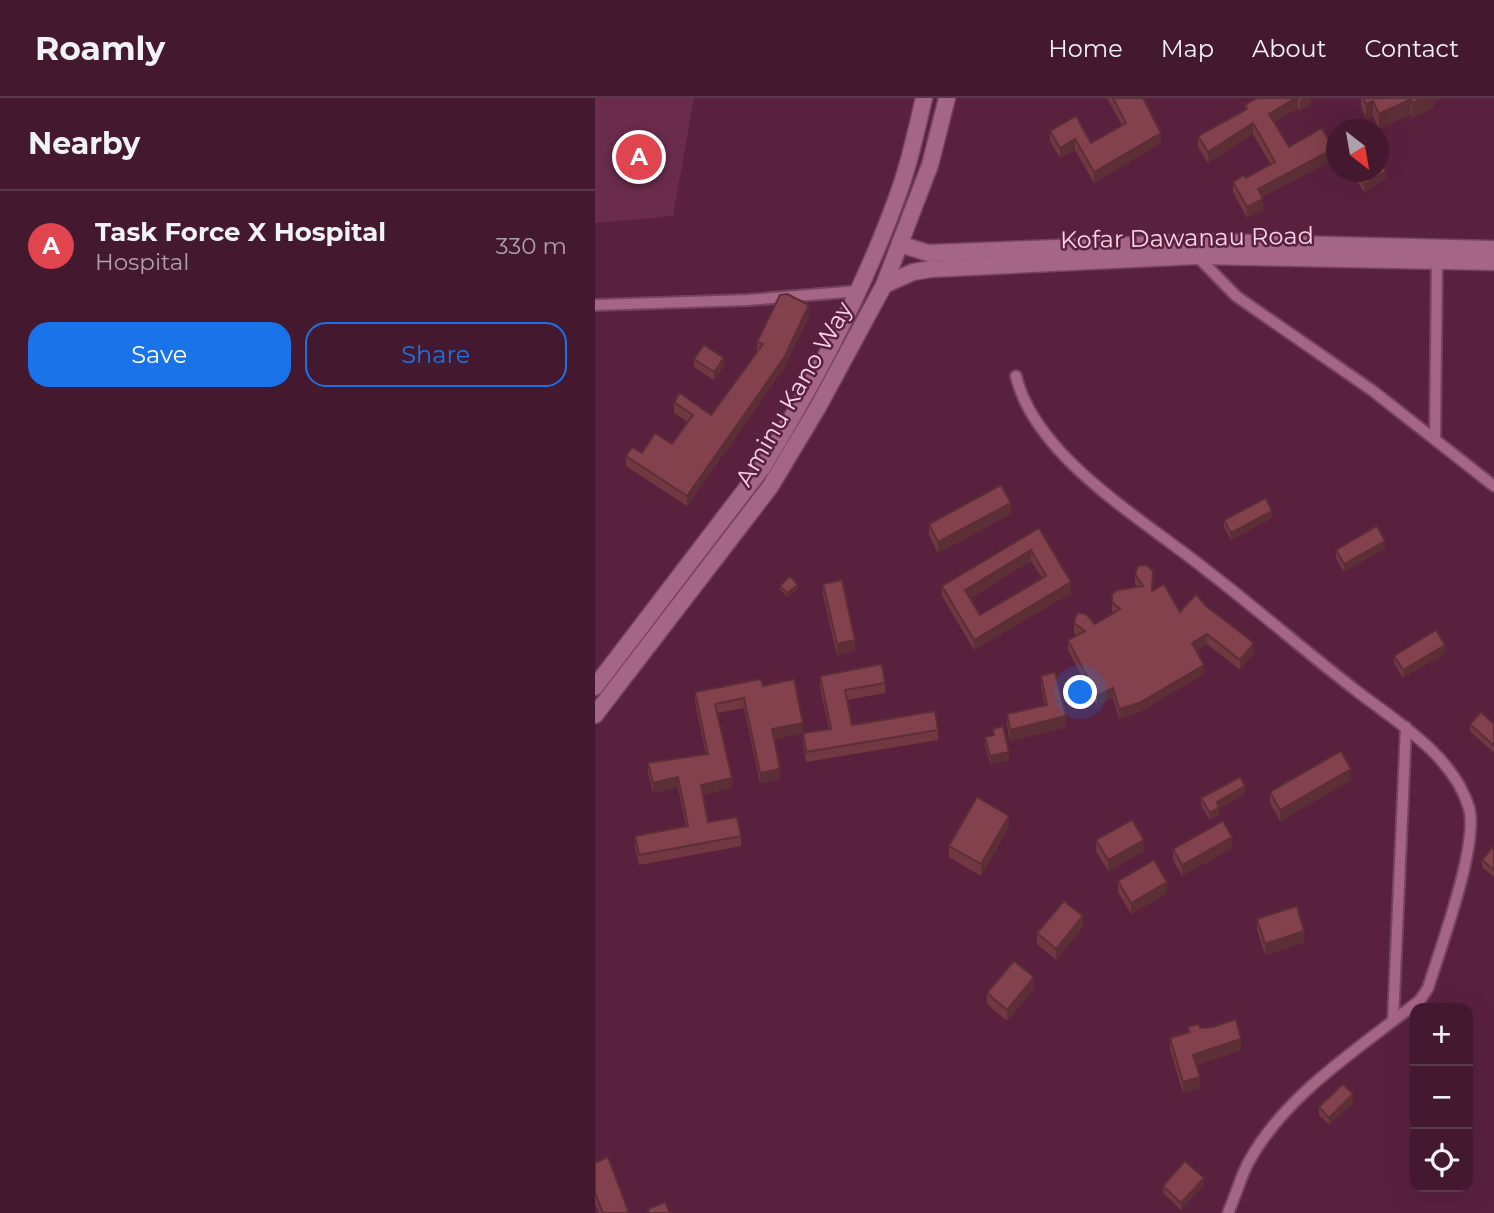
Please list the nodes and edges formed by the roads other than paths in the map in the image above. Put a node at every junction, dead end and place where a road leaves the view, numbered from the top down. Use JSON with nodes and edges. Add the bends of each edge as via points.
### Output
{"nodes":[{"id":1,"x":924,"y":98,"type":"edge"},
{"id":2,"x":947,"y":98,"type":"edge"},
{"id":3,"x":900,"y":244,"type":"junction"},
{"id":4,"x":1494,"y":249,"type":"edge"},
{"id":5,"x":1197,"y":256,"type":"junction"},
{"id":6,"x":1437,"y":260,"type":"junction"},
{"id":7,"x":1494,"y":261,"type":"edge"},
{"id":8,"x":884,"y":285,"type":"junction"},
{"id":9,"x":858,"y":291,"type":"junction"},
{"id":10,"x":595,"y":305,"type":"edge"},
{"id":11,"x":1016,"y":376,"type":"dead end"},
{"id":12,"x":1435,"y":439,"type":"junction"},
{"id":13,"x":1494,"y":486,"type":"edge"},
{"id":14,"x":608,"y":671,"type":"junction"},
{"id":15,"x":621,"y":681,"type":"junction"},
{"id":16,"x":595,"y":687,"type":"edge"},
{"id":17,"x":595,"y":715,"type":"edge"},
{"id":18,"x":1406,"y":727,"type":"junction"},
{"id":19,"x":1393,"y":1021,"type":"junction"},
{"id":20,"x":1228,"y":1213,"type":"edge"}],
"edges":[{"from":1,"to":9,"type":"main road","name":"Aminu Kano Way","via":[[901,187]]},
{"from":2,"to":3,"type":"main road","name":"Aminu Kano Way","via":[[930,165]]},
{"from":3,"to":4,"type":"main road","name":"Kofar Dawanau Road","via":[[928,253],[1214,242]]},
{"from":3,"to":8,"type":"main road","name":"Aminu Kano Way"},
{"from":5,"to":6,"type":"main road","name":"Kofar Dawanau Road"},
{"from":5,"to":8,"type":"main road","name":"Kofar Dawanau Road","via":[[931,269]]},
{"from":5,"to":12,"type":"street","via":[[1236,296]]},
{"from":6,"to":7,"type":"main road","name":"Kofar Dawanau Road"},
{"from":6,"to":12,"type":"street"},
{"from":8,"to":15,"type":"main road","name":"Aminu Kano Way","via":[[770,486]]},
{"from":9,"to":10,"type":"street"},
{"from":9,"to":14,"type":"main road","name":"Aminu Kano Way","via":[[762,468]]},
{"from":11,"to":18,"type":"street","via":[[1023,399],[1041,426],[1087,480]]},
{"from":12,"to":13,"type":"street"},
{"from":14,"to":15,"type":"main road"},
{"from":14,"to":16,"type":"main road","name":"Aminu Kano Way"},
{"from":15,"to":17,"type":"main road","name":"Aminu Kano Way"},
{"from":18,"to":19,"type":"street"},
{"from":18,"to":19,"type":"street","via":[[1434,752],[1462,792],[1470,818],[1467,849],[1428,988]]},
{"from":19,"to":20,"type":"street","via":[[1309,1088],[1271,1129],[1248,1163]]}]}
